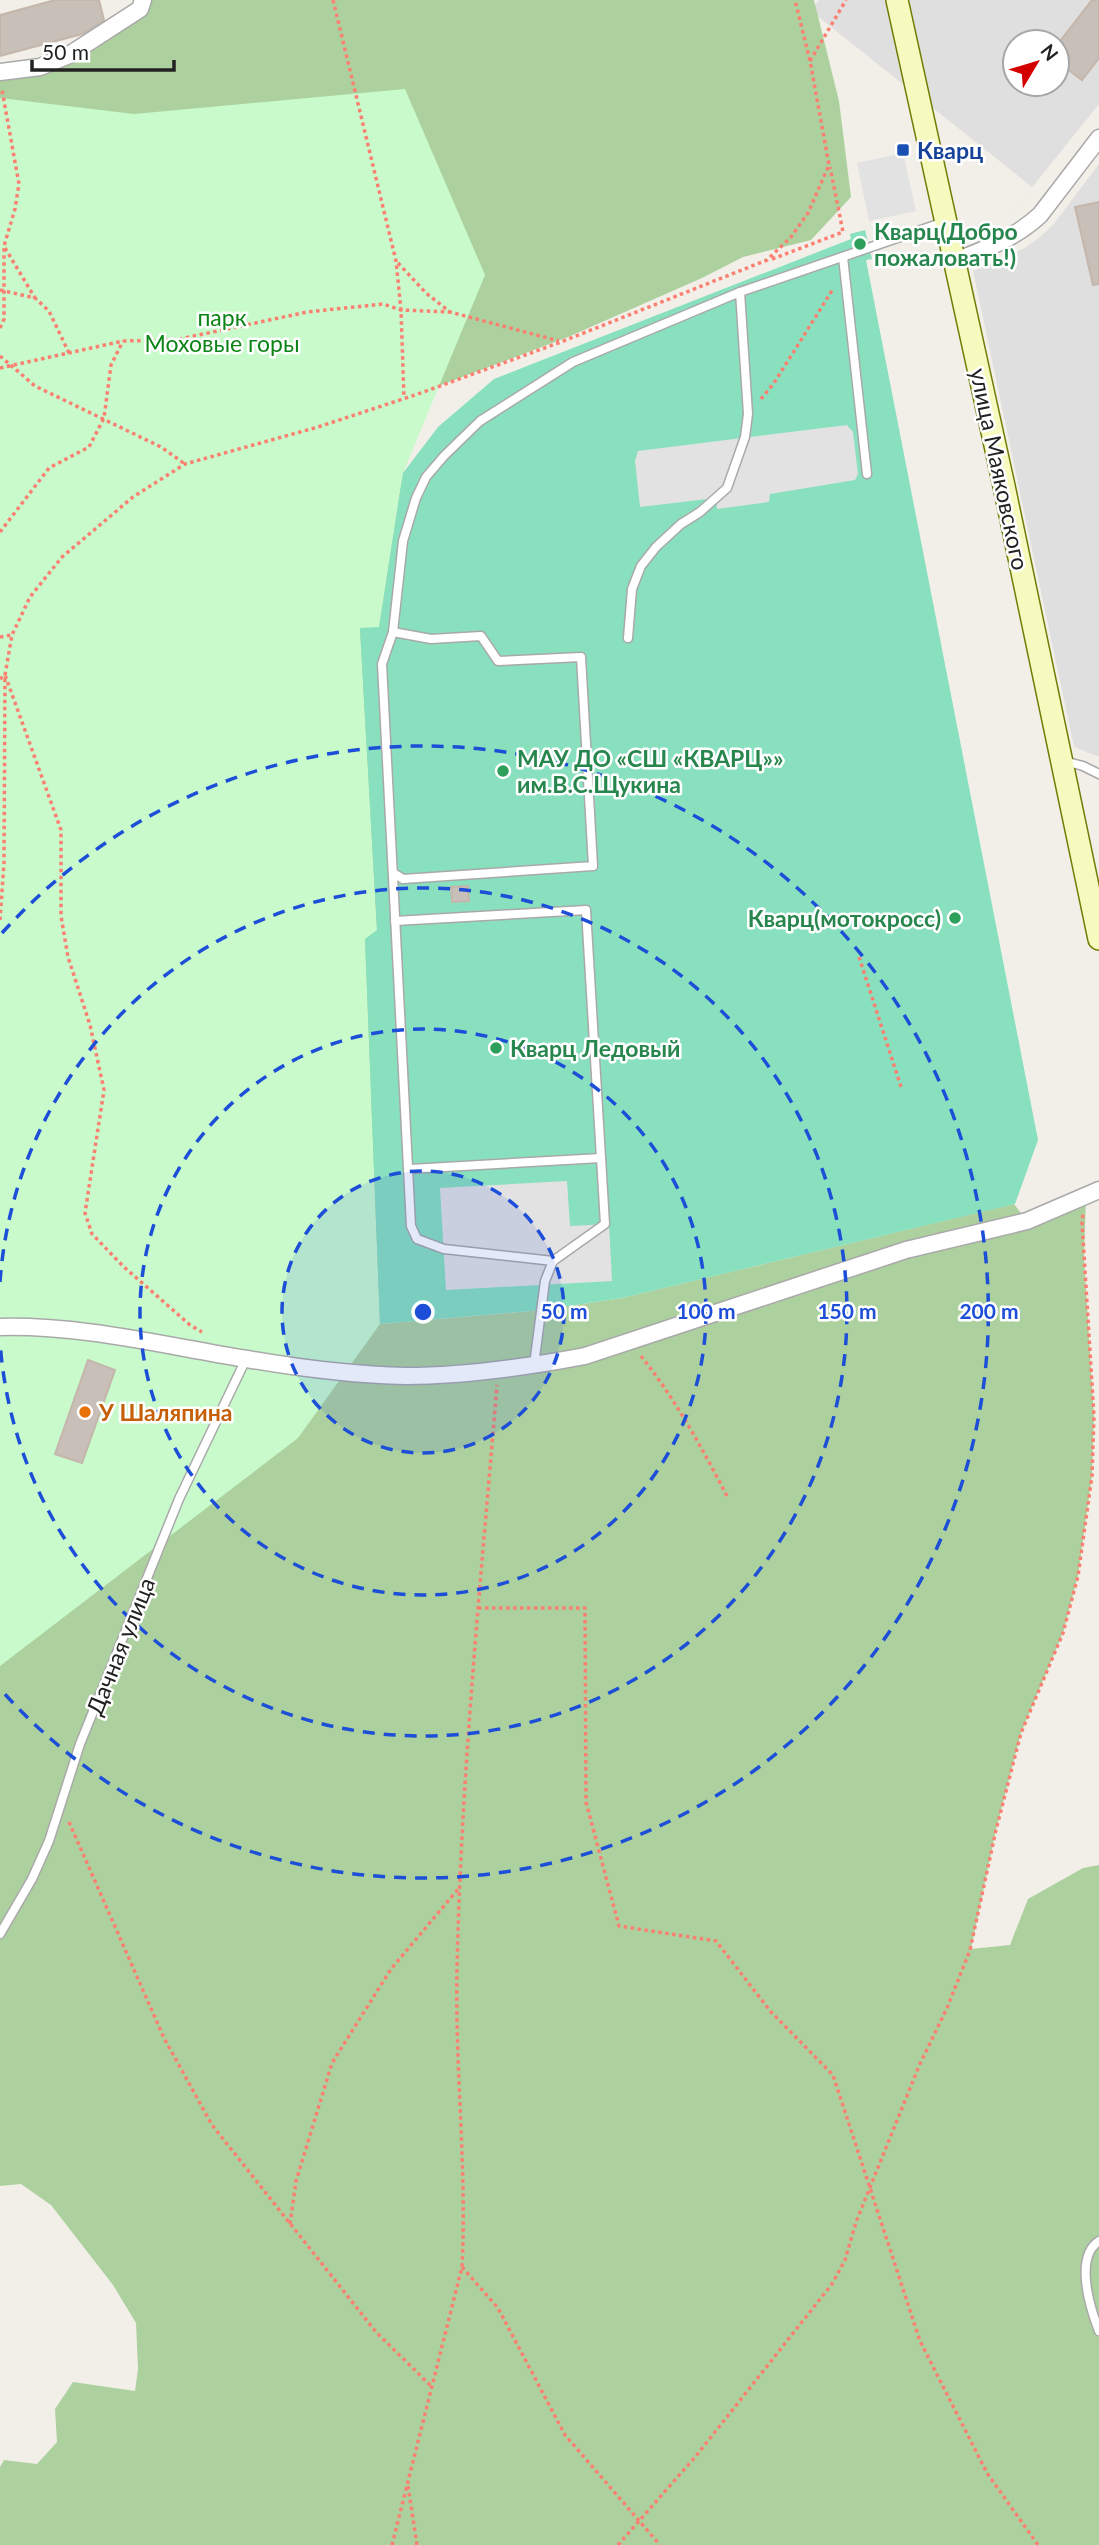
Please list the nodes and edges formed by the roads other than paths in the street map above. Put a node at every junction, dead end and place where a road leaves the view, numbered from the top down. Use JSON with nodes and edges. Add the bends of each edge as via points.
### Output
{"nodes":[{"id":1,"x":143,"y":0,"type":"edge"},
{"id":2,"x":897,"y":0,"type":"edge"},
{"id":3,"x":0,"y":72,"type":"edge"},
{"id":4,"x":1099,"y":138,"type":"edge"},
{"id":5,"x":947,"y":221,"type":"junction"},
{"id":6,"x":842,"y":257,"type":"junction"},
{"id":7,"x":955,"y":261,"type":"junction"},
{"id":8,"x":740,"y":292,"type":"junction"},
{"id":9,"x":867,"y":474,"type":"dead end"},
{"id":10,"x":393,"y":632,"type":"junction"},
{"id":11,"x":628,"y":638,"type":"dead end"},
{"id":12,"x":1061,"y":760,"type":"junction"},
{"id":13,"x":1099,"y":774,"type":"edge"},
{"id":14,"x":395,"y":874,"type":"junction"},
{"id":15,"x":1096,"y":900,"type":"edge"},
{"id":16,"x":395,"y":921,"type":"junction"},
{"id":17,"x":1099,"y":939,"type":"edge"},
{"id":18,"x":601,"y":1158,"type":"junction"},
{"id":19,"x":410,"y":1169,"type":"junction"},
{"id":20,"x":1092,"y":1193,"type":"edge"},
{"id":21,"x":553,"y":1261,"type":"junction"},
{"id":22,"x":0,"y":1327,"type":"edge"},
{"id":23,"x":246,"y":1359,"type":"junction"},
{"id":24,"x":534,"y":1365,"type":"junction"},
{"id":25,"x":0,"y":1934,"type":"edge"},
{"id":26,"x":1099,"y":2241,"type":"edge"},
{"id":27,"x":1099,"y":2331,"type":"edge"}],
"edges":[{"from":1,"to":3,"type":"street","via":[[140,9],[69,55],[40,67]]},
{"from":2,"to":5,"type":"main road","name":"улица Маяковского"},
{"from":4,"to":7,"type":"street","via":[[1030,225]]},
{"from":5,"to":6,"type":"lane"},
{"from":5,"to":7,"type":"main road","name":"улица Маяковского"},
{"from":6,"to":8,"type":"lane"},
{"from":6,"to":9,"type":"lane"},
{"from":7,"to":12,"type":"main road","name":"улица Маяковского"},
{"from":8,"to":10,"type":"lane","via":[[573,362],[480,421],[452,447],[426,477],[416,498],[403,541]]},
{"from":8,"to":11,"type":"lane","via":[[748,414],[745,437],[727,488],[664,539],[642,566],[632,589]]},
{"from":10,"to":14,"type":"lane","via":[[382,664]]},
{"from":10,"to":14,"type":"lane","via":[[431,639],[481,636],[498,661],[581,657],[593,866],[403,879]]},
{"from":12,"to":13,"type":"lane"},
{"from":12,"to":15,"type":"main road","name":"улица Маяковского"},
{"from":14,"to":16,"type":"lane"},
{"from":15,"to":17,"type":"main road","name":"улица Маяковского"},
{"from":16,"to":18,"type":"lane","via":[[586,910]]},
{"from":16,"to":19,"type":"lane"},
{"from":18,"to":19,"type":"lane"},
{"from":18,"to":21,"type":"lane","via":[[605,1224]]},
{"from":19,"to":21,"type":"lane","via":[[411,1226],[417,1239],[444,1250]]},
{"from":20,"to":24,"type":"street","via":[[1027,1221],[906,1250],[585,1356]]},
{"from":21,"to":24,"type":"lane","via":[[545,1281]]},
{"from":22,"to":23,"type":"street","via":[[79,1330]]},
{"from":23,"to":24,"type":"street","via":[[407,1376]]},
{"from":23,"to":25,"type":"lane","name":"Дачная улица","via":[[179,1499],[80,1744],[49,1841]]},
{"from":26,"to":27,"type":"lane","via":[[1086,2259],[1087,2285]]}]}
